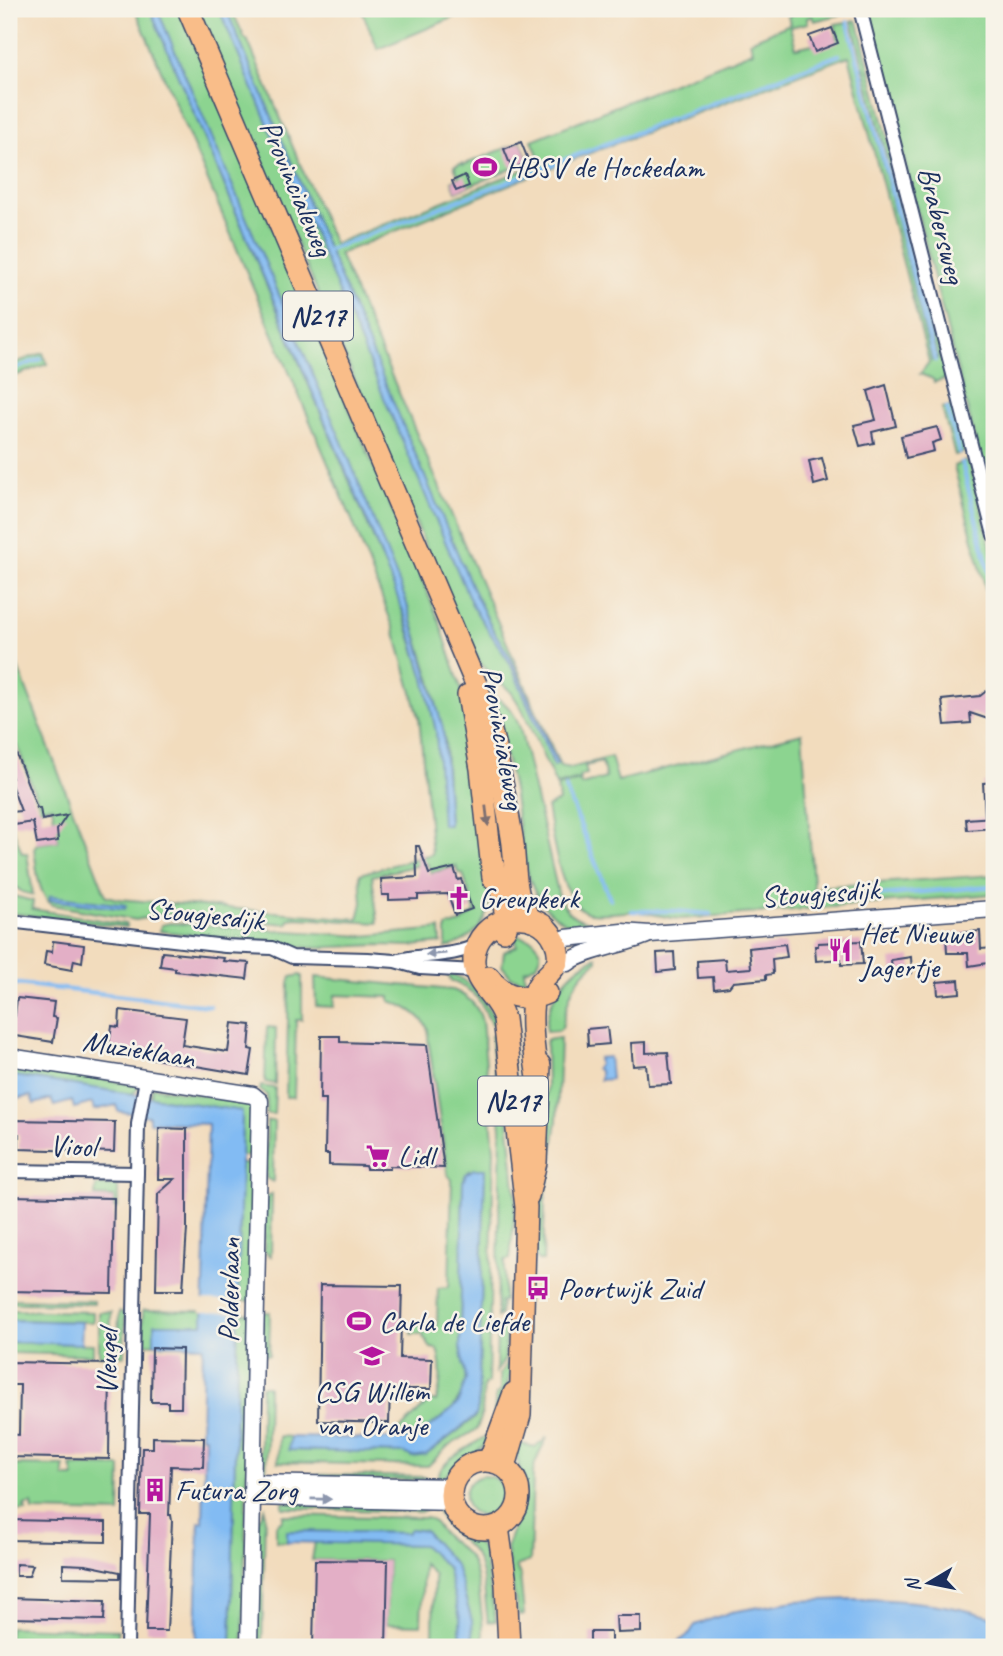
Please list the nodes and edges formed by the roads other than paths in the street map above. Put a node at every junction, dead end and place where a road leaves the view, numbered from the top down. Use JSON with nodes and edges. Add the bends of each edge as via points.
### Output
{"nodes":[{"id":1,"x":188,"y":9,"type":"edge"},
{"id":2,"x":860,"y":9,"type":"edge"},
{"id":3,"x":994,"y":535,"type":"edge"},
{"id":4,"x":449,"y":623,"type":"junction"},
{"id":5,"x":994,"y":909,"type":"edge"},
{"id":6,"x":539,"y":917,"type":"junction"},
{"id":7,"x":9,"y":921,"type":"edge"},
{"id":8,"x":499,"y":922,"type":"junction"},
{"id":9,"x":650,"y":934,"type":"junction"},
{"id":10,"x":560,"y":938,"type":"junction"},
{"id":11,"x":477,"y":945,"type":"junction"},
{"id":12,"x":395,"y":961,"type":"junction"},
{"id":13,"x":568,"y":963,"type":"junction"},
{"id":14,"x":481,"y":972,"type":"junction"},
{"id":15,"x":539,"y":996,"type":"junction"},
{"id":16,"x":9,"y":1057,"type":"edge"},
{"id":17,"x":144,"y":1086,"type":"junction"},
{"id":18,"x":260,"y":1099,"type":"joint"},
{"id":19,"x":9,"y":1171,"type":"edge"},
{"id":20,"x":137,"y":1173,"type":"junction"},
{"id":21,"x":526,"y":1207,"type":"junction"},
{"id":22,"x":497,"y":1464,"type":"junction"},
{"id":23,"x":253,"y":1490,"type":"junction"},
{"id":24,"x":452,"y":1495,"type":"junction"},
{"id":25,"x":491,"y":1528,"type":"junction"},
{"id":26,"x":127,"y":1647,"type":"edge"},
{"id":27,"x":249,"y":1647,"type":"edge"},
{"id":28,"x":508,"y":1647,"type":"edge"}],
"edges":[{"from":1,"to":4,"type":"main road","name":"Provincialeweg","number":"N217"},
{"from":2,"to":3,"type":"street","name":"Brabersweg"},
{"from":4,"to":6,"type":"main road","name":"Provincialeweg","number":"N217","via":[[487,716],[513,841]]},
{"from":4,"to":8,"type":"main road","name":"Provincialeweg","number":"N217","one_way":true,"via":[[474,721]]},
{"from":5,"to":9,"type":"street","name":"Stougjesdijk"},
{"from":6,"to":8,"type":"main road"},
{"from":6,"to":10,"type":"main road","number":"N217","via":[[558,925]]},
{"from":7,"to":12,"type":"street","name":"Stougjesdijk","via":[[270,948],[292,957]]},
{"from":8,"to":11,"type":"main road","via":[[483,933]]},
{"from":8,"to":14,"type":"main road","number":"N217","via":[[506,928],[493,939]]},
{"from":9,"to":10,"type":"street","name":"Stougjesdijk"},
{"from":9,"to":13,"type":"street","name":"Stougjesdijk"},
{"from":10,"to":13,"type":"main road","via":[[569,948]]},
{"from":10,"to":15,"type":"main road","number":"N217","via":[[555,966],[537,985]]},
{"from":11,"to":12,"type":"street","name":"Stougjesdijk","one_way":true},
{"from":11,"to":14,"type":"main road","via":[[474,958]]},
{"from":12,"to":14,"type":"street","name":"Stougjesdijk","via":[[420,968]]},
{"from":13,"to":15,"type":"main road","via":[[558,983]]},
{"from":14,"to":15,"type":"main road","via":[[505,992]]},
{"from":14,"to":21,"type":"main road","number":"N217","via":[[482,986],[504,1019]]},
{"from":15,"to":21,"type":"main road","number":"N217","via":[[539,1124]]},
{"from":16,"to":17,"type":"street","name":"Muzieklaan"},
{"from":17,"to":18,"type":"street","name":"Muzieklaan"},
{"from":17,"to":20,"type":"street","name":"Vleugel"},
{"from":18,"to":23,"type":"street","name":"Polderlaan"},
{"from":19,"to":20,"type":"street","name":"Viool"},
{"from":20,"to":26,"type":"street","name":"Vleugel"},
{"from":21,"to":22,"type":"main road","number":"N217","via":[[520,1378]]},
{"from":22,"to":24,"type":"main road","via":[[477,1462],[465,1467]]},
{"from":22,"to":25,"type":"main road","via":[[517,1481],[520,1499],[513,1516]]},
{"from":23,"to":24,"type":"street"},
{"from":23,"to":27,"type":"street","name":"Polderlaan"},
{"from":24,"to":25,"type":"main road","via":[[461,1519],[471,1526]]},
{"from":25,"to":28,"type":"main road"}]}
